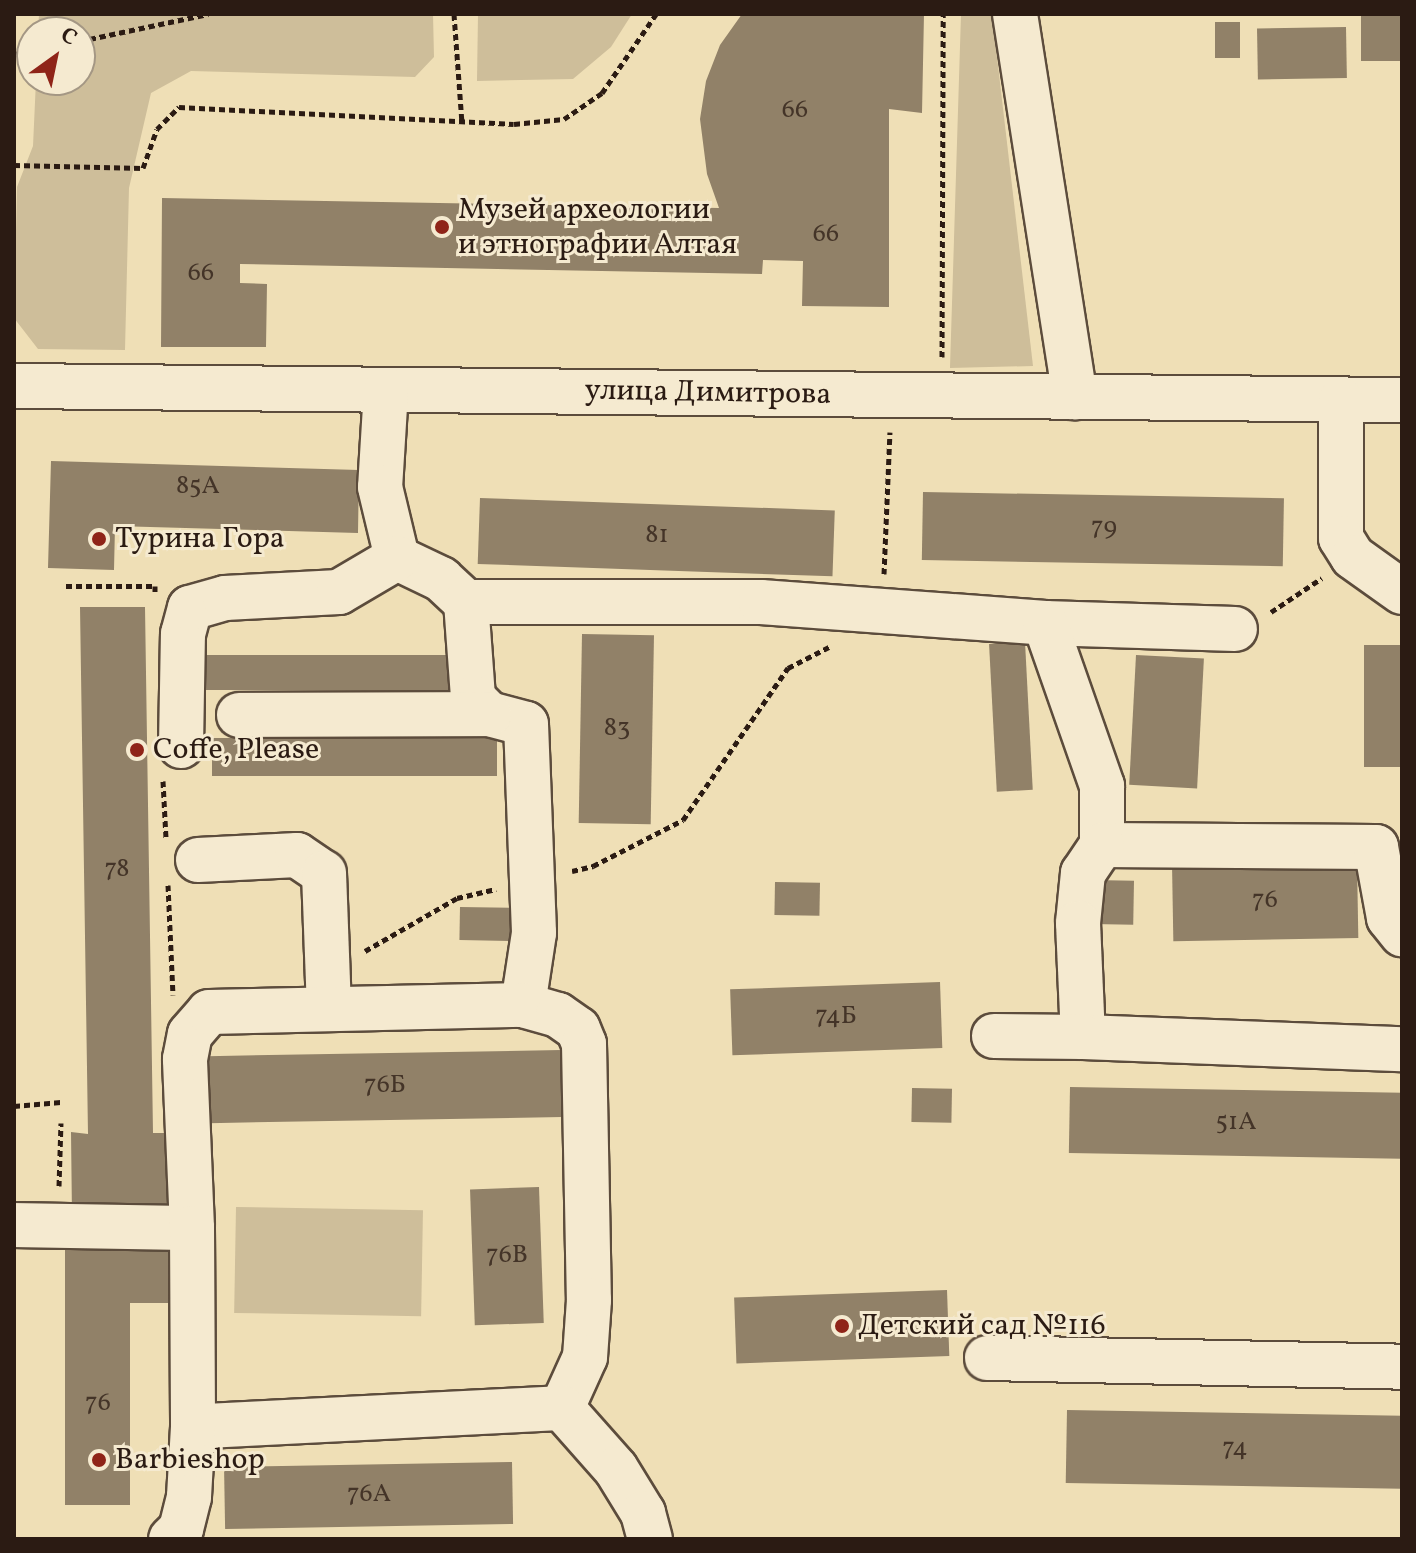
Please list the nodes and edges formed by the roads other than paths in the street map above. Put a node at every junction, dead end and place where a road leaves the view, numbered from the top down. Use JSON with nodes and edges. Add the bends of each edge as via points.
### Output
{"nodes":[{"id":1,"x":1015,"y":14,"type":"edge"},
{"id":2,"x":14,"y":386,"type":"edge"},
{"id":3,"x":386,"y":390,"type":"junction"},
{"id":4,"x":1075,"y":397,"type":"junction"},
{"id":5,"x":1341,"y":400,"type":"junction"},
{"id":6,"x":1402,"y":400,"type":"edge"},
{"id":7,"x":397,"y":558,"type":"junction"},
{"id":8,"x":1402,"y":592,"type":"edge"},
{"id":9,"x":466,"y":602,"type":"junction"},
{"id":10,"x":1045,"y":623,"type":"junction"},
{"id":11,"x":1235,"y":629,"type":"road end"},
{"id":12,"x":489,"y":714,"type":"junction"},
{"id":13,"x":239,"y":715,"type":"dead end"},
{"id":14,"x":181,"y":746,"type":"dead end"},
{"id":15,"x":1102,"y":845,"type":"junction"},
{"id":16,"x":198,"y":860,"type":"dead end"},
{"id":17,"x":1402,"y":934,"type":"edge"},
{"id":18,"x":329,"y":989,"type":"junction"},
{"id":19,"x":523,"y":1005,"type":"junction"},
{"id":20,"x":994,"y":1036,"type":"dead end"},
{"id":21,"x":1083,"y":1037,"type":"junction"},
{"id":22,"x":1402,"y":1049,"type":"edge"},
{"id":23,"x":14,"y":1225,"type":"edge"},
{"id":24,"x":192,"y":1228,"type":"junction"},
{"id":25,"x":987,"y":1358,"type":"dead end"},
{"id":26,"x":1402,"y":1367,"type":"edge"},
{"id":27,"x":562,"y":1408,"type":"junction"},
{"id":28,"x":193,"y":1427,"type":"junction"},
{"id":29,"x":171,"y":1539,"type":"edge"},
{"id":30,"x":650,"y":1539,"type":"edge"}],
"edges":[{"from":1,"to":4,"type":"street"},
{"from":2,"to":3,"type":"street","name":"улица Димитрова"},
{"from":3,"to":4,"type":"street","name":"улица Димитрова"},
{"from":3,"to":7,"type":"street","via":[[380,487]]},
{"from":4,"to":5,"type":"street","name":"улица Димитрова"},
{"from":5,"to":6,"type":"street","name":"улица Димитрова"},
{"from":5,"to":8,"type":"street","via":[[1341,538],[1353,557]]},
{"from":7,"to":9,"type":"street","via":[[441,579]]},
{"from":7,"to":14,"type":"street","via":[[339,592],[225,598],[190,608],[183,634]]},
{"from":9,"to":10,"type":"street","via":[[761,602]]},
{"from":9,"to":12,"type":"street","via":[[473,698]]},
{"from":10,"to":11,"type":"street"},
{"from":10,"to":15,"type":"street","via":[[1102,786]]},
{"from":12,"to":13,"type":"street"},
{"from":12,"to":19,"type":"street","via":[[526,724],[534,933]]},
{"from":15,"to":17,"type":"street","via":[[1376,847],[1389,918]]},
{"from":15,"to":21,"type":"street","via":[[1083,873],[1078,923]]},
{"from":16,"to":18,"type":"street","via":[[297,855],[324,873]]},
{"from":18,"to":19,"type":"street"},
{"from":18,"to":24,"type":"street","via":[[209,1012],[190,1034],[185,1059]]},
{"from":19,"to":27,"type":"street","via":[[558,1015],[578,1029],[584,1044],[589,1300],[585,1357]]},
{"from":20,"to":21,"type":"street"},
{"from":21,"to":22,"type":"street"},
{"from":23,"to":24,"type":"street"},
{"from":24,"to":28,"type":"street"},
{"from":25,"to":26,"type":"street"},
{"from":27,"to":28,"type":"street"},
{"from":27,"to":30,"type":"street","via":[[616,1469],[643,1513]]},
{"from":28,"to":29,"type":"street","via":[[189,1497],[181,1529]]}]}
